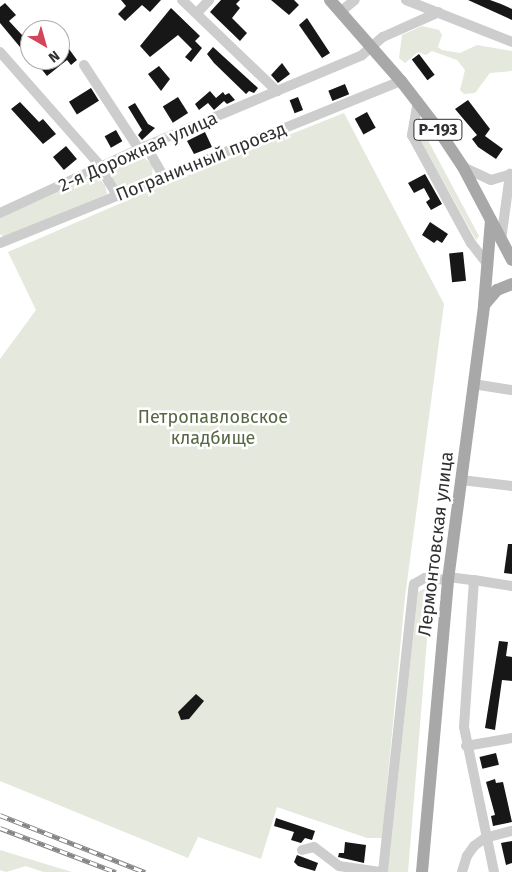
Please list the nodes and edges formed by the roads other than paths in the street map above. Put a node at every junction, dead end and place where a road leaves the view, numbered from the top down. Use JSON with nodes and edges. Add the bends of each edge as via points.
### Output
{"nodes":[{"id":1,"x":182,"y":0,"type":"edge"},
{"id":2,"x":209,"y":0,"type":"edge"},
{"id":3,"x":330,"y":0,"type":"edge"},
{"id":4,"x":355,"y":0,"type":"edge"},
{"id":5,"x":406,"y":0,"type":"edge"},
{"id":6,"x":340,"y":12,"type":"junction"},
{"id":7,"x":439,"y":12,"type":"junction"},
{"id":8,"x":197,"y":13,"type":"junction"},
{"id":9,"x":512,"y":42,"type":"edge"},
{"id":10,"x":373,"y":48,"type":"junction"},
{"id":11,"x":0,"y":52,"type":"edge"},
{"id":12,"x":84,"y":65,"type":"dead end"},
{"id":13,"x":401,"y":81,"type":"junction"},
{"id":14,"x":277,"y":91,"type":"junction"},
{"id":15,"x":418,"y":101,"type":"junction"},
{"id":16,"x":143,"y":147,"type":"junction"},
{"id":17,"x":463,"y":167,"type":"junction"},
{"id":18,"x":100,"y":168,"type":"junction"},
{"id":19,"x":511,"y":174,"type":"edge"},
{"id":20,"x":162,"y":176,"type":"junction"},
{"id":21,"x":117,"y":195,"type":"junction"},
{"id":22,"x":0,"y":213,"type":"edge"},
{"id":23,"x":491,"y":220,"type":"junction"},
{"id":24,"x":501,"y":240,"type":"junction"},
{"id":25,"x":0,"y":243,"type":"edge"},
{"id":26,"x":512,"y":260,"type":"edge"},
{"id":27,"x":488,"y":265,"type":"junction"},
{"id":28,"x":512,"y":284,"type":"edge"},
{"id":29,"x":484,"y":305,"type":"junction"},
{"id":30,"x":473,"y":384,"type":"junction"},
{"id":31,"x":512,"y":390,"type":"edge"},
{"id":32,"x":461,"y":480,"type":"junction"},
{"id":33,"x":512,"y":486,"type":"edge"},
{"id":34,"x":448,"y":579,"type":"junction"},
{"id":35,"x":474,"y":580,"type":"junction"},
{"id":36,"x":512,"y":586,"type":"edge"},
{"id":37,"x":512,"y":738,"type":"edge"},
{"id":38,"x":466,"y":746,"type":"junction"},
{"id":39,"x":512,"y":831,"type":"edge"},
{"id":40,"x":485,"y":838,"type":"junction"},
{"id":41,"x":302,"y":850,"type":"dead end"},
{"id":42,"x":381,"y":872,"type":"edge"},
{"id":43,"x":422,"y":872,"type":"edge"},
{"id":44,"x":462,"y":872,"type":"edge"},
{"id":45,"x":494,"y":872,"type":"edge"}],
"edges":[{"from":1,"to":8,"type":"street"},
{"from":2,"to":8,"type":"street"},
{"from":3,"to":6,"type":"main road","number":"Р-193"},
{"from":4,"to":6,"type":"street"},
{"from":5,"to":7,"type":"street"},
{"from":6,"to":10,"type":"main road","number":"Р-193"},
{"from":7,"to":9,"type":"street"},
{"from":7,"to":10,"type":"street","name":"2-я Дорожная улица","via":[[383,37]]},
{"from":8,"to":14,"type":"street"},
{"from":10,"to":13,"type":"main road","number":"Р-193"},
{"from":10,"to":14,"type":"street","name":"2-я Дорожная улица"},
{"from":11,"to":18,"type":"street"},
{"from":12,"to":16,"type":"street"},
{"from":13,"to":15,"type":"main road","number":"Р-193"},
{"from":13,"to":20,"type":"street","name":"Пограничный проезд"},
{"from":14,"to":16,"type":"street","name":"2-я Дорожная улица"},
{"from":15,"to":17,"type":"main road","number":"Р-193"},
{"from":15,"to":27,"type":"street","via":[[412,135],[470,243]]},
{"from":16,"to":18,"type":"street","name":"2-я Дорожная улица"},
{"from":16,"to":20,"type":"street"},
{"from":17,"to":19,"type":"street","via":[[491,180]]},
{"from":17,"to":23,"type":"main road","number":"Р-193"},
{"from":18,"to":21,"type":"street"},
{"from":18,"to":22,"type":"street","name":"2-я Дорожная улица"},
{"from":19,"to":24,"type":"street"},
{"from":20,"to":21,"type":"street","name":"Пограничный проезд"},
{"from":21,"to":25,"type":"street","name":"Пограничный проезд"},
{"from":23,"to":24,"type":"main road"},
{"from":23,"to":27,"type":"main road","name":"Лермонтовская улица"},
{"from":24,"to":26,"type":"main road"},
{"from":27,"to":29,"type":"main road","name":"Лермонтовская улица"},
{"from":28,"to":29,"type":"main road","via":[[497,290]]},
{"from":29,"to":30,"type":"main road","name":"Лермонтовская улица"},
{"from":30,"to":31,"type":"street"},
{"from":30,"to":32,"type":"main road","name":"Лермонтовская улица"},
{"from":32,"to":33,"type":"street"},
{"from":32,"to":34,"type":"main road","name":"Лермонтовская улица"},
{"from":34,"to":35,"type":"street"},
{"from":34,"to":42,"type":"street","via":[[425,578],[414,584]]},
{"from":34,"to":43,"type":"main road","name":"Лермонтовская улица"},
{"from":35,"to":36,"type":"street"},
{"from":35,"to":38,"type":"street","via":[[464,727]]},
{"from":37,"to":38,"type":"street"},
{"from":38,"to":40,"type":"street"},
{"from":39,"to":40,"type":"street"},
{"from":40,"to":44,"type":"street","via":[[466,856]]},
{"from":40,"to":45,"type":"street"},
{"from":41,"to":42,"type":"street","via":[[314,847],[339,866]]}]}
